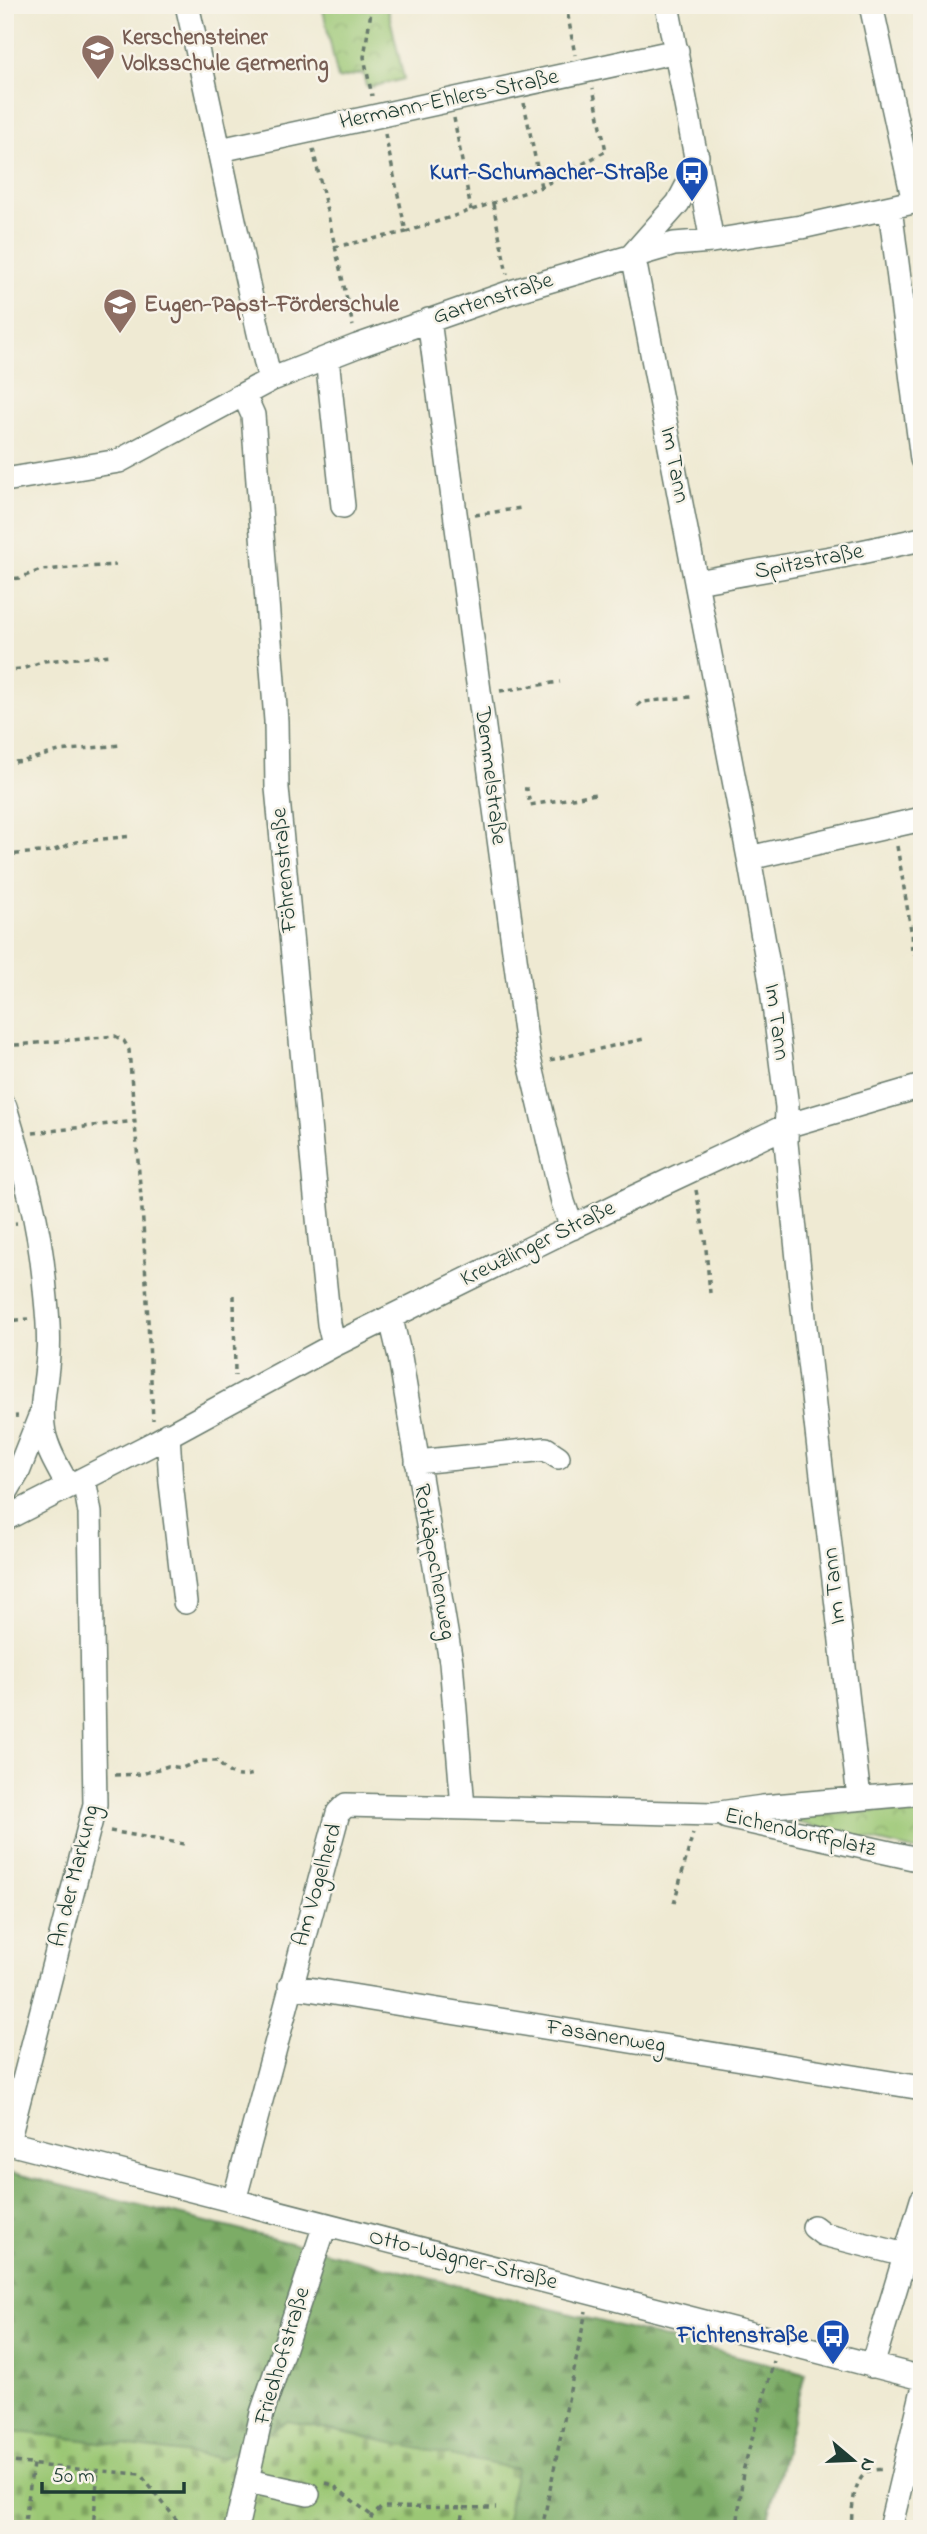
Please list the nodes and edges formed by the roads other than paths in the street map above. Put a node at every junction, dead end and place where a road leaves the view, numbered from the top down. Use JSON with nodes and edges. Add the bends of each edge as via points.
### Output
{"nodes":[{"id":1,"x":187,"y":5,"type":"edge"},
{"id":2,"x":667,"y":5,"type":"edge"},
{"id":3,"x":871,"y":5,"type":"edge"},
{"id":4,"x":677,"y":51,"type":"junction"},
{"id":5,"x":220,"y":149,"type":"junction"},
{"id":6,"x":697,"y":155,"type":"junction"},
{"id":7,"x":918,"y":201,"type":"edge"},
{"id":8,"x":891,"y":208,"type":"junction"},
{"id":9,"x":712,"y":241,"type":"junction"},
{"id":10,"x":633,"y":254,"type":"junction"},
{"id":11,"x":429,"y":320,"type":"junction"},
{"id":12,"x":327,"y":358,"type":"junction"},
{"id":13,"x":270,"y":380,"type":"junction"},
{"id":14,"x":244,"y":395,"type":"junction"},
{"id":15,"x":922,"y":459,"type":"edge"},
{"id":16,"x":5,"y":480,"type":"edge"},
{"id":17,"x":343,"y":506,"type":"dead end"},
{"id":18,"x":922,"y":539,"type":"edge"},
{"id":19,"x":697,"y":582,"type":"junction"},
{"id":20,"x":922,"y":819,"type":"edge"},
{"id":21,"x":749,"y":858,"type":"junction"},
{"id":22,"x":922,"y":1086,"type":"edge"},
{"id":23,"x":5,"y":1107,"type":"edge"},
{"id":24,"x":786,"y":1125,"type":"junction"},
{"id":25,"x":572,"y":1228,"type":"junction"},
{"id":26,"x":391,"y":1319,"type":"junction"},
{"id":27,"x":334,"y":1345,"type":"junction"},
{"id":28,"x":41,"y":1414,"type":"junction"},
{"id":29,"x":161,"y":1438,"type":"junction"},
{"id":30,"x":558,"y":1457,"type":"dead end"},
{"id":31,"x":417,"y":1462,"type":"junction"},
{"id":32,"x":76,"y":1482,"type":"junction"},
{"id":33,"x":5,"y":1494,"type":"edge"},
{"id":34,"x":5,"y":1519,"type":"edge"},
{"id":35,"x":185,"y":1602,"type":"dead end"},
{"id":36,"x":922,"y":1793,"type":"edge"},
{"id":37,"x":859,"y":1798,"type":"junction"},
{"id":38,"x":463,"y":1807,"type":"junction"},
{"id":39,"x":706,"y":1814,"type":"junction"},
{"id":40,"x":922,"y":1860,"type":"edge"},
{"id":41,"x":290,"y":1986,"type":"junction"},
{"id":42,"x":922,"y":2088,"type":"edge"},
{"id":43,"x":7,"y":2142,"type":"edge"},
{"id":44,"x":922,"y":2200,"type":"edge"},
{"id":45,"x":234,"y":2201,"type":"junction"},
{"id":46,"x":325,"y":2225,"type":"junction"},
{"id":47,"x":814,"y":2227,"type":"dead end"},
{"id":48,"x":913,"y":2243,"type":"edge"},
{"id":49,"x":872,"y":2366,"type":"junction"},
{"id":50,"x":922,"y":2378,"type":"edge"},
{"id":51,"x":922,"y":2394,"type":"edge"},
{"id":52,"x":248,"y":2481,"type":"junction"},
{"id":53,"x":308,"y":2494,"type":"dead end"},
{"id":54,"x":236,"y":2529,"type":"edge"},
{"id":55,"x":890,"y":2529,"type":"edge"}],
"edges":[{"from":1,"to":5,"type":"street"},
{"from":2,"to":4,"type":"street"},
{"from":3,"to":7,"type":"street"},
{"from":4,"to":5,"type":"street","name":"Hermann-Ehlers-Straße"},
{"from":4,"to":6,"type":"street"},
{"from":5,"to":13,"type":"street"},
{"from":6,"to":9,"type":"street"},
{"from":6,"to":10,"type":"street","via":[[678,203]]},
{"from":7,"to":8,"type":"street","name":"Gartenstraße"},
{"from":8,"to":9,"type":"street","name":"Gartenstraße"},
{"from":8,"to":15,"type":"street"},
{"from":9,"to":10,"type":"street","name":"Gartenstraße"},
{"from":10,"to":11,"type":"street","name":"Gartenstraße"},
{"from":10,"to":19,"type":"street","name":"Im Tann"},
{"from":11,"to":12,"type":"street","name":"Gartenstraße"},
{"from":11,"to":25,"type":"street","name":"Demmelstraße","via":[[530,1064]]},
{"from":12,"to":13,"type":"street","name":"Gartenstraße"},
{"from":12,"to":17,"type":"street"},
{"from":13,"to":14,"type":"street","name":"Gartenstraße"},
{"from":14,"to":16,"type":"street","name":"Gartenstraße","via":[[113,463]]},
{"from":14,"to":27,"type":"street","name":"Föhrenstraße","via":[[253,415],[278,800]]},
{"from":18,"to":19,"type":"street","name":"Spitzstraße"},
{"from":19,"to":21,"type":"street","name":"Im Tann"},
{"from":20,"to":21,"type":"street"},
{"from":21,"to":24,"type":"street","name":"Im Tann","via":[[771,982]]},
{"from":22,"to":24,"type":"street","name":"Kreuzlinger Straße"},
{"from":23,"to":28,"type":"street","via":[[37,1222],[45,1289],[49,1349]]},
{"from":24,"to":25,"type":"street","name":"Kreuzlinger Straße"},
{"from":24,"to":37,"type":"street","name":"Im Tann"},
{"from":25,"to":26,"type":"street","name":"Kreuzlinger Straße","via":[[539,1251]]},
{"from":26,"to":27,"type":"street","name":"Kreuzlinger Straße"},
{"from":26,"to":31,"type":"street","name":"Rotkäppchenweg"},
{"from":27,"to":29,"type":"street","name":"Kreuzlinger Straße"},
{"from":28,"to":32,"type":"street","name":"An der Markung","via":[[50,1451]]},
{"from":28,"to":33,"type":"street"},
{"from":29,"to":32,"type":"street","name":"Kreuzlinger Straße"},
{"from":29,"to":35,"type":"street"},
{"from":30,"to":31,"type":"street","via":[[546,1449]]},
{"from":31,"to":38,"type":"street","name":"Rotkäppchenweg","via":[[451,1662]]},
{"from":32,"to":34,"type":"street","name":"Kreuzlinger Straße"},
{"from":32,"to":43,"type":"street","name":"An der Markung","via":[[90,1513],[95,1804]]},
{"from":36,"to":37,"type":"street","name":"Eichendorffplatz"},
{"from":37,"to":39,"type":"street","name":"Eichendorffplatz"},
{"from":38,"to":39,"type":"street","name":"Am Vogelherd"},
{"from":38,"to":41,"type":"street","name":"Am Vogelherd","via":[[346,1805],[338,1813]]},
{"from":39,"to":40,"type":"street","name":"Eichendorffplatz"},
{"from":41,"to":42,"type":"street","name":"Fasanenweg"},
{"from":41,"to":45,"type":"street","name":"Am Vogelherd"},
{"from":43,"to":45,"type":"street","name":"Otto-Wagner-Straße"},
{"from":44,"to":48,"type":"street"},
{"from":45,"to":46,"type":"street","name":"Otto-Wagner-Straße"},
{"from":46,"to":49,"type":"street","name":"Otto-Wagner-Straße"},
{"from":46,"to":52,"type":"street","name":"Friedhofstraße","via":[[262,2413]]},
{"from":47,"to":48,"type":"street","via":[[823,2234]]},
{"from":48,"to":49,"type":"street"},
{"from":49,"to":50,"type":"street","name":"Otto-Wagner-Straße"},
{"from":51,"to":55,"type":"street"},
{"from":52,"to":53,"type":"street"},
{"from":52,"to":54,"type":"street","name":"Friedhofstraße"}]}
